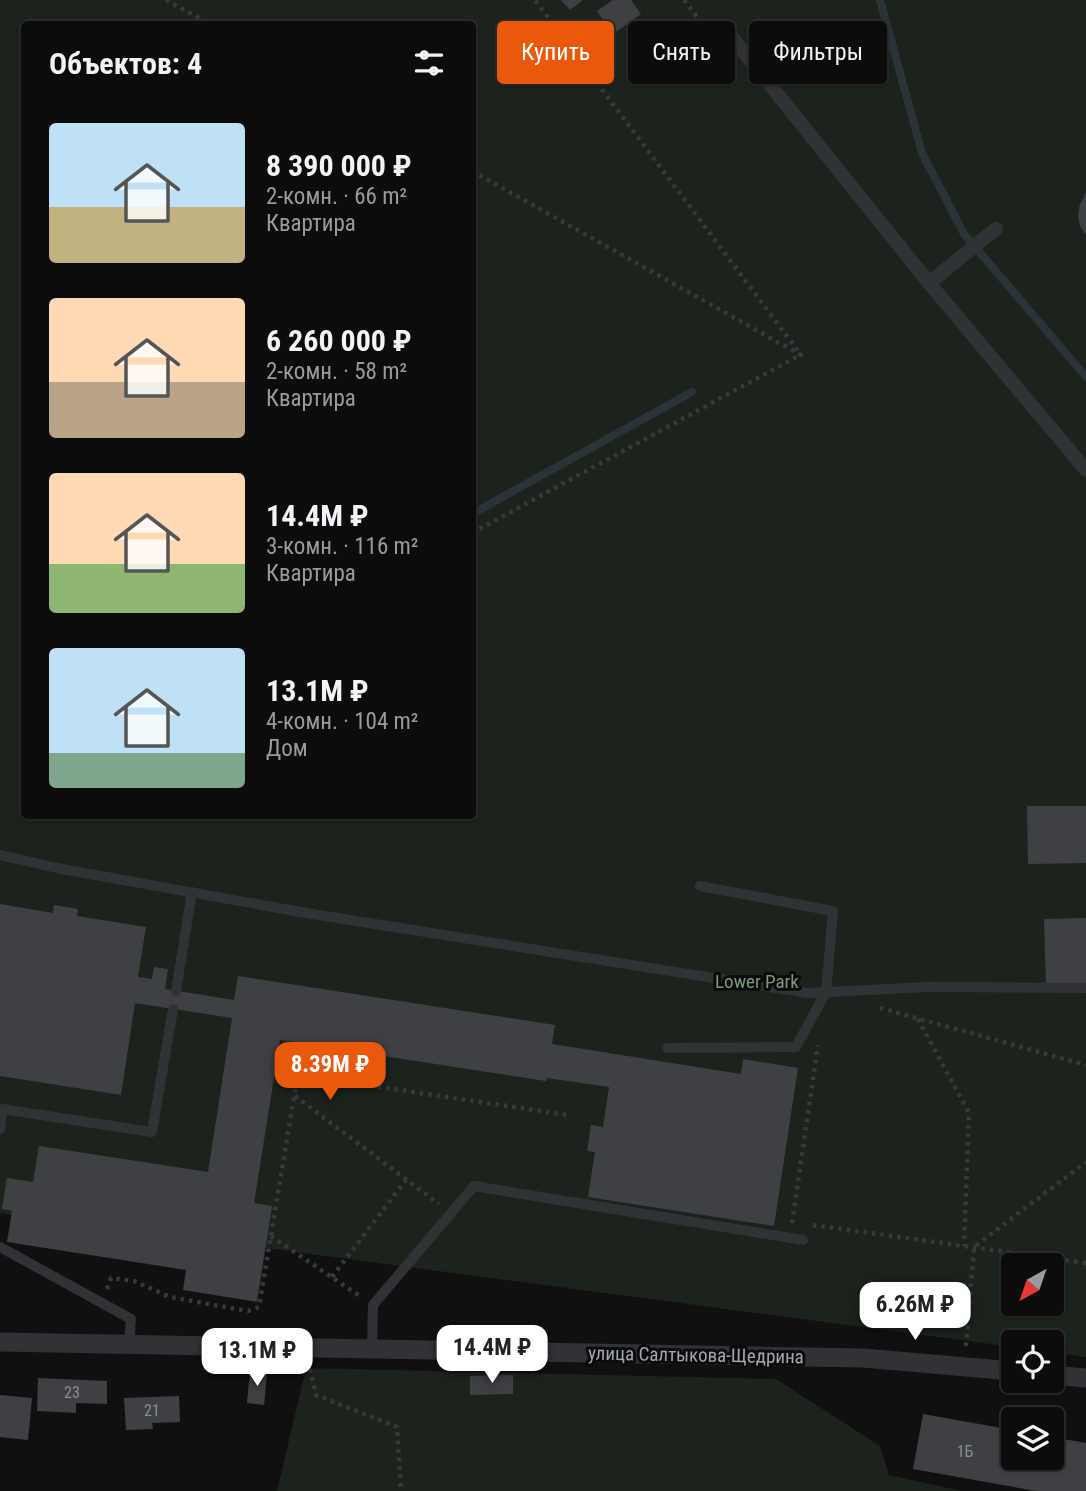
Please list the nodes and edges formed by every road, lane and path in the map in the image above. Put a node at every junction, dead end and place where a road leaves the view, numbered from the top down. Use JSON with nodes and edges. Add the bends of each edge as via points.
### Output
{"nodes":[{"id":1,"x":166,"y":0,"type":"edge"},
{"id":2,"x":535,"y":0,"type":"edge"},
{"id":3,"x":684,"y":0,"type":"edge"},
{"id":4,"x":204,"y":21,"type":"edge"},
{"id":5,"x":701,"y":21,"type":"edge"},
{"id":6,"x":735,"y":41,"type":"edge"},
{"id":7,"x":476,"y":173,"type":"edge"},
{"id":8,"x":996,"y":229,"type":"dead end"},
{"id":9,"x":929,"y":283,"type":"junction"},
{"id":10,"x":801,"y":355,"type":"junction"},
{"id":11,"x":1086,"y":470,"type":"edge"},
{"id":12,"x":476,"y":532,"type":"edge"},
{"id":13,"x":0,"y":855,"type":"edge"},
{"id":14,"x":700,"y":886,"type":"dead end"},
{"id":15,"x":192,"y":892,"type":"junction"},
{"id":16,"x":1086,"y":988,"type":"edge"},
{"id":17,"x":176,"y":991,"type":"dead end"},
{"id":18,"x":826,"y":992,"type":"junction"},
{"id":19,"x":878,"y":1007,"type":"dead end"},
{"id":20,"x":173,"y":1009,"type":"dead end"},
{"id":21,"x":918,"y":1018,"type":"junction"},
{"id":22,"x":820,"y":1033,"type":"dead end"},
{"id":23,"x":667,"y":1048,"type":"dead end"},
{"id":24,"x":1086,"y":1065,"type":"edge"},
{"id":25,"x":294,"y":1096,"type":"junction"},
{"id":26,"x":1,"y":1109,"type":"edge"},
{"id":27,"x":567,"y":1115,"type":"dead end"},
{"id":28,"x":0,"y":1129,"type":"edge"},
{"id":29,"x":1086,"y":1162,"type":"edge"},
{"id":30,"x":406,"y":1180,"type":"junction"},
{"id":31,"x":451,"y":1213,"type":"junction"},
{"id":32,"x":792,"y":1222,"type":"junction"},
{"id":33,"x":271,"y":1236,"type":"junction"},
{"id":34,"x":789,"y":1238,"type":"junction"},
{"id":35,"x":803,"y":1240,"type":"dead end"},
{"id":36,"x":964,"y":1246,"type":"junction"},
{"id":37,"x":974,"y":1247,"type":"junction"},
{"id":38,"x":0,"y":1248,"type":"edge"},
{"id":39,"x":1086,"y":1263,"type":"edge"},
{"id":40,"x":332,"y":1277,"type":"junction"},
{"id":41,"x":102,"y":1303,"type":"junction"},
{"id":42,"x":373,"y":1305,"type":"junction"},
{"id":43,"x":0,"y":1342,"type":"edge"},
{"id":44,"x":129,"y":1344,"type":"junction"},
{"id":45,"x":304,"y":1347,"type":"junction"},
{"id":46,"x":372,"y":1348,"type":"junction"},
{"id":47,"x":965,"y":1353,"type":"dead end"},
{"id":48,"x":1001,"y":1370,"type":"edge"},
{"id":49,"x":1064,"y":1376,"type":"edge"},
{"id":50,"x":1086,"y":1378,"type":"edge"},
{"id":51,"x":401,"y":1491,"type":"edge"}],
"edges":[{"from":1,"to":4,"type":"path"},
{"from":2,"to":10,"type":"path"},
{"from":3,"to":5,"type":"path"},
{"from":6,"to":9,"type":"street"},
{"from":7,"to":10,"type":"path"},
{"from":8,"to":9,"type":"street"},
{"from":9,"to":11,"type":"street"},
{"from":10,"to":12,"type":"path"},
{"from":13,"to":15,"type":"lane"},
{"from":14,"to":18,"type":"lane","via":[[832,911]]},
{"from":15,"to":17,"type":"lane"},
{"from":15,"to":18,"type":"lane","via":[[795,991]]},
{"from":16,"to":18,"type":"lane"},
{"from":18,"to":23,"type":"lane","via":[[796,1047]]},
{"from":19,"to":21,"type":"path"},
{"from":20,"to":26,"type":"lane","via":[[152,1132]]},
{"from":21,"to":24,"type":"path"},
{"from":21,"to":36,"type":"path","via":[[970,1112]]},
{"from":22,"to":32,"type":"path"},
{"from":25,"to":27,"type":"path","via":[[296,1085],[307,1076]]},
{"from":25,"to":30,"type":"path"},
{"from":25,"to":33,"type":"path"},
{"from":26,"to":28,"type":"lane"},
{"from":29,"to":37,"type":"path"},
{"from":30,"to":31,"type":"path"},
{"from":30,"to":40,"type":"path"},
{"from":31,"to":34,"type":"lane","via":[[474,1186]]},
{"from":31,"to":42,"type":"lane"},
{"from":32,"to":34,"type":"path"},
{"from":32,"to":36,"type":"path"},
{"from":33,"to":40,"type":"path"},
{"from":33,"to":41,"type":"path","via":[[259,1307],[248,1311],[170,1297],[134,1281],[111,1278]]},
{"from":34,"to":35,"type":"lane"},
{"from":36,"to":37,"type":"path"},
{"from":37,"to":39,"type":"path"},
{"from":37,"to":47,"type":"path"},
{"from":38,"to":41,"type":"lane"},
{"from":40,"to":42,"type":"path"},
{"from":41,"to":44,"type":"lane","via":[[131,1319]]},
{"from":42,"to":46,"type":"lane"},
{"from":43,"to":44,"type":"street","name":"улица Салтыкова-Щедрина"},
{"from":44,"to":45,"type":"street","name":"улица Салтыкова-Щедрина"},
{"from":45,"to":46,"type":"street","name":"улица Салтыкова-Щедрина"},
{"from":45,"to":51,"type":"path","via":[[316,1395],[397,1427]]},
{"from":46,"to":48,"type":"street","name":"улица Салтыкова-Щедрина","via":[[863,1358]]},
{"from":49,"to":50,"type":"street"}]}
